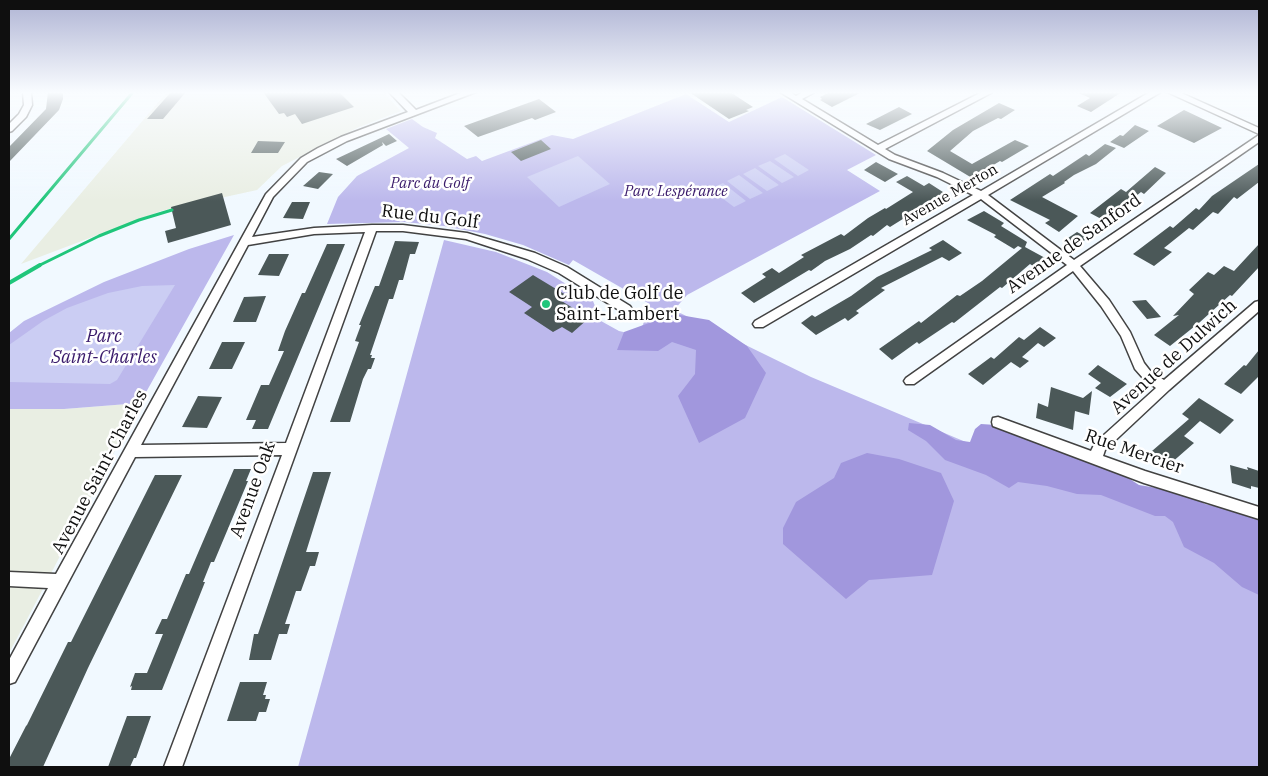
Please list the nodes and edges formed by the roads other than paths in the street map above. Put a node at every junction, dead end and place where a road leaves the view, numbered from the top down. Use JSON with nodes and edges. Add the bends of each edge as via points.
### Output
{"nodes":[{"id":1,"x":373,"y":128,"type":"edge"},
{"id":2,"x":844,"y":128,"type":"edge"},
{"id":3,"x":917,"y":128,"type":"edge"},
{"id":4,"x":1094,"y":128,"type":"edge"},
{"id":5,"x":1259,"y":138,"type":"edge"},
{"id":6,"x":877,"y":148,"type":"junction"},
{"id":7,"x":980,"y":194,"type":"junction"},
{"id":8,"x":372,"y":228,"type":"junction"},
{"id":9,"x":244,"y":242,"type":"junction"},
{"id":10,"x":1074,"y":265,"type":"junction"},
{"id":11,"x":1259,"y":305,"type":"edge"},
{"id":12,"x":626,"y":309,"type":"dead end"},
{"id":13,"x":759,"y":324,"type":"dead end"},
{"id":14,"x":910,"y":381,"type":"dead end"},
{"id":15,"x":1165,"y":387,"type":"junction"},
{"id":16,"x":998,"y":422,"type":"dead end"},
{"id":17,"x":289,"y":449,"type":"junction"},
{"id":18,"x":131,"y":451,"type":"junction"},
{"id":19,"x":1095,"y":459,"type":"junction"},
{"id":20,"x":1259,"y":513,"type":"edge"},
{"id":21,"x":9,"y":579,"type":"edge"},
{"id":22,"x":60,"y":581,"type":"junction"},
{"id":23,"x":9,"y":676,"type":"edge"},
{"id":24,"x":172,"y":767,"type":"edge"}],
"edges":[{"from":1,"to":9,"type":"street","name":"Avenue Saint-Charles","via":[[304,160],[286,175],[269,196]]},
{"from":2,"to":6,"type":"street"},
{"from":3,"to":6,"type":"street"},
{"from":4,"to":7,"type":"street","name":"Avenue Merton"},
{"from":5,"to":10,"type":"street","name":"Avenue de Sanford"},
{"from":6,"to":7,"type":"street"},
{"from":7,"to":10,"type":"street"},
{"from":7,"to":13,"type":"street","name":"Avenue Merton"},
{"from":8,"to":9,"type":"street","name":"Rue du Golf","via":[[314,231]]},
{"from":8,"to":12,"type":"street","name":"Rue du Golf","via":[[426,231],[477,239],[531,256],[563,270]]},
{"from":8,"to":17,"type":"street","name":"Avenue Oak"},
{"from":9,"to":18,"type":"street","name":"Avenue Saint-Charles"},
{"from":10,"to":14,"type":"street","name":"Avenue de Sanford"},
{"from":10,"to":15,"type":"street","via":[[1126,335],[1139,366]]},
{"from":11,"to":15,"type":"street","name":"Avenue de Dulwich"},
{"from":15,"to":19,"type":"street","name":"Avenue de Dulwich","via":[[1100,447]]},
{"from":16,"to":19,"type":"street","name":"Rue Mercier"},
{"from":17,"to":18,"type":"street"},
{"from":17,"to":24,"type":"street","name":"Avenue Oak"},
{"from":18,"to":22,"type":"street","name":"Avenue Saint-Charles"},
{"from":19,"to":20,"type":"street","name":"Rue Mercier"},
{"from":21,"to":22,"type":"street"},
{"from":22,"to":23,"type":"street","name":"Avenue Saint-Charles"}]}
